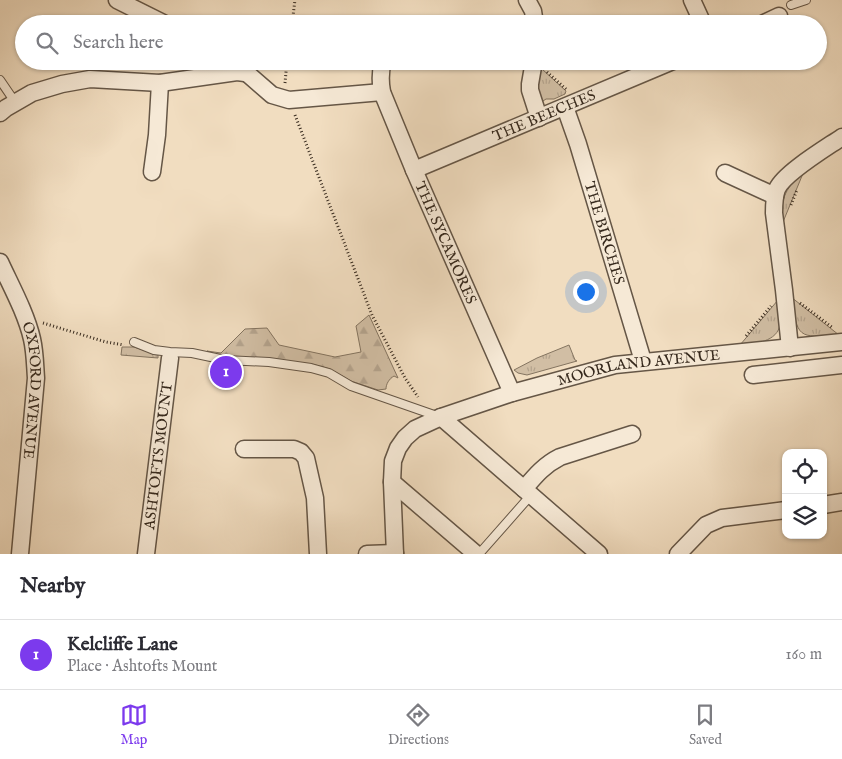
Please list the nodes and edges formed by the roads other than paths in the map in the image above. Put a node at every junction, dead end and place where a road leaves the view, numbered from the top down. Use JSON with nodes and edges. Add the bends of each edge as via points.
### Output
{"nodes":[{"id":1,"x":117,"y":0,"type":"edge"},
{"id":2,"x":527,"y":0,"type":"edge"},
{"id":3,"x":692,"y":0,"type":"edge"},
{"id":4,"x":806,"y":0,"type":"edge"},
{"id":5,"x":791,"y":5,"type":"dead end"},
{"id":6,"x":147,"y":15,"type":"edge"},
{"id":7,"x":533,"y":15,"type":"edge"},
{"id":8,"x":699,"y":15,"type":"edge"},
{"id":9,"x":242,"y":70,"type":"edge"},
{"id":10,"x":381,"y":70,"type":"edge"},
{"id":11,"x":536,"y":70,"type":"edge"},
{"id":12,"x":652,"y":70,"type":"edge"},
{"id":13,"x":245,"y":73,"type":"junction"},
{"id":14,"x":0,"y":80,"type":"edge"},
{"id":15,"x":160,"y":83,"type":"junction"},
{"id":16,"x":382,"y":92,"type":"junction"},
{"id":17,"x":15,"y":102,"type":"junction"},
{"id":18,"x":572,"y":104,"type":"junction"},
{"id":19,"x":0,"y":114,"type":"edge"},
{"id":20,"x":539,"y":118,"type":"junction"},
{"id":21,"x":842,"y":137,"type":"edge"},
{"id":22,"x":414,"y":170,"type":"junction"},
{"id":23,"x":152,"y":172,"type":"dead end"},
{"id":24,"x":724,"y":174,"type":"dead end"},
{"id":25,"x":775,"y":196,"type":"junction"},
{"id":26,"x":0,"y":262,"type":"edge"},
{"id":27,"x":134,"y":342,"type":"road end"},
{"id":28,"x":842,"y":342,"type":"edge"},
{"id":29,"x":790,"y":348,"type":"junction"},
{"id":30,"x":170,"y":355,"type":"junction"},
{"id":31,"x":643,"y":361,"type":"junction"},
{"id":32,"x":842,"y":366,"type":"edge"},
{"id":33,"x":753,"y":375,"type":"dead end"},
{"id":34,"x":512,"y":393,"type":"junction"},
{"id":35,"x":441,"y":418,"type":"junction"},
{"id":36,"x":632,"y":434,"type":"dead end"},
{"id":37,"x":244,"y":449,"type":"dead end"},
{"id":38,"x":392,"y":482,"type":"junction"},
{"id":39,"x":527,"y":492,"type":"junction"},
{"id":40,"x":842,"y":502,"type":"edge"},
{"id":41,"x":827,"y":504,"type":"edge"},
{"id":42,"x":782,"y":510,"type":"edge"},
{"id":43,"x":596,"y":553,"type":"edge"},
{"id":44,"x":20,"y":554,"type":"edge"},
{"id":45,"x":146,"y":554,"type":"edge"},
{"id":46,"x":318,"y":554,"type":"edge"},
{"id":47,"x":368,"y":554,"type":"edge"},
{"id":48,"x":395,"y":554,"type":"edge"},
{"id":49,"x":478,"y":554,"type":"edge"},
{"id":50,"x":678,"y":554,"type":"edge"}],
"edges":[{"from":1,"to":6,"type":"street"},
{"from":2,"to":7,"type":"street"},
{"from":3,"to":8,"type":"street"},
{"from":4,"to":5,"type":"lane"},
{"from":9,"to":13,"type":"street"},
{"from":10,"to":16,"type":"street","name":"THE SYCAMORES"},
{"from":11,"to":20,"type":"street","via":[[530,90]]},
{"from":12,"to":18,"type":"street","name":"THE BEECHES"},
{"from":13,"to":15,"type":"street"},
{"from":13,"to":16,"type":"street","via":[[272,95],[286,99]]},
{"from":14,"to":17,"type":"lane"},
{"from":15,"to":17,"type":"street","via":[[90,80],[62,84]]},
{"from":15,"to":23,"type":"street"},
{"from":16,"to":22,"type":"street","name":"THE SYCAMORES"},
{"from":17,"to":19,"type":"street"},
{"from":18,"to":20,"type":"street","name":"THE BEECHES"},
{"from":18,"to":31,"type":"street","name":"THE BIRCHES","via":[[578,144]]},
{"from":20,"to":22,"type":"street","name":"THE BEECHES"},
{"from":21,"to":25,"type":"street","via":[[790,173]]},
{"from":22,"to":34,"type":"street","name":"THE SYCAMORES"},
{"from":24,"to":25,"type":"street"},
{"from":25,"to":29,"type":"street","via":[[774,213]]},
{"from":26,"to":44,"type":"street","name":"OXFORD AVENUE","via":[[32,337],[35,355],[36,378]]},
{"from":27,"to":30,"type":"lane"},
{"from":28,"to":29,"type":"street","name":"MOORLAND AVENUE"},
{"from":29,"to":31,"type":"street","name":"MOORLAND AVENUE"},
{"from":30,"to":35,"type":"lane","via":[[192,353],[329,372],[351,386]]},
{"from":30,"to":45,"type":"street","name":"ASHTOFTS MOUNT"},
{"from":31,"to":34,"type":"street","name":"MOORLAND AVENUE","via":[[614,365]]},
{"from":32,"to":33,"type":"street"},
{"from":34,"to":35,"type":"street","name":"MOORLAND AVENUE"},
{"from":35,"to":38,"type":"street","name":"MOORLAND AVENUE","via":[[415,429],[405,438],[393,461]]},
{"from":35,"to":39,"type":"street"},
{"from":36,"to":39,"type":"street","via":[[550,462],[541,469]]},
{"from":37,"to":46,"type":"street","via":[[294,449],[306,458],[315,498]]},
{"from":38,"to":48,"type":"street","name":"MOORLAND AVENUE"},
{"from":38,"to":49,"type":"street"},
{"from":39,"to":43,"type":"street"},
{"from":39,"to":49,"type":"lane"},
{"from":40,"to":41,"type":"street"},
{"from":42,"to":50,"type":"street","via":[[722,518],[706,525]]},
{"from":47,"to":48,"type":"street"}]}
